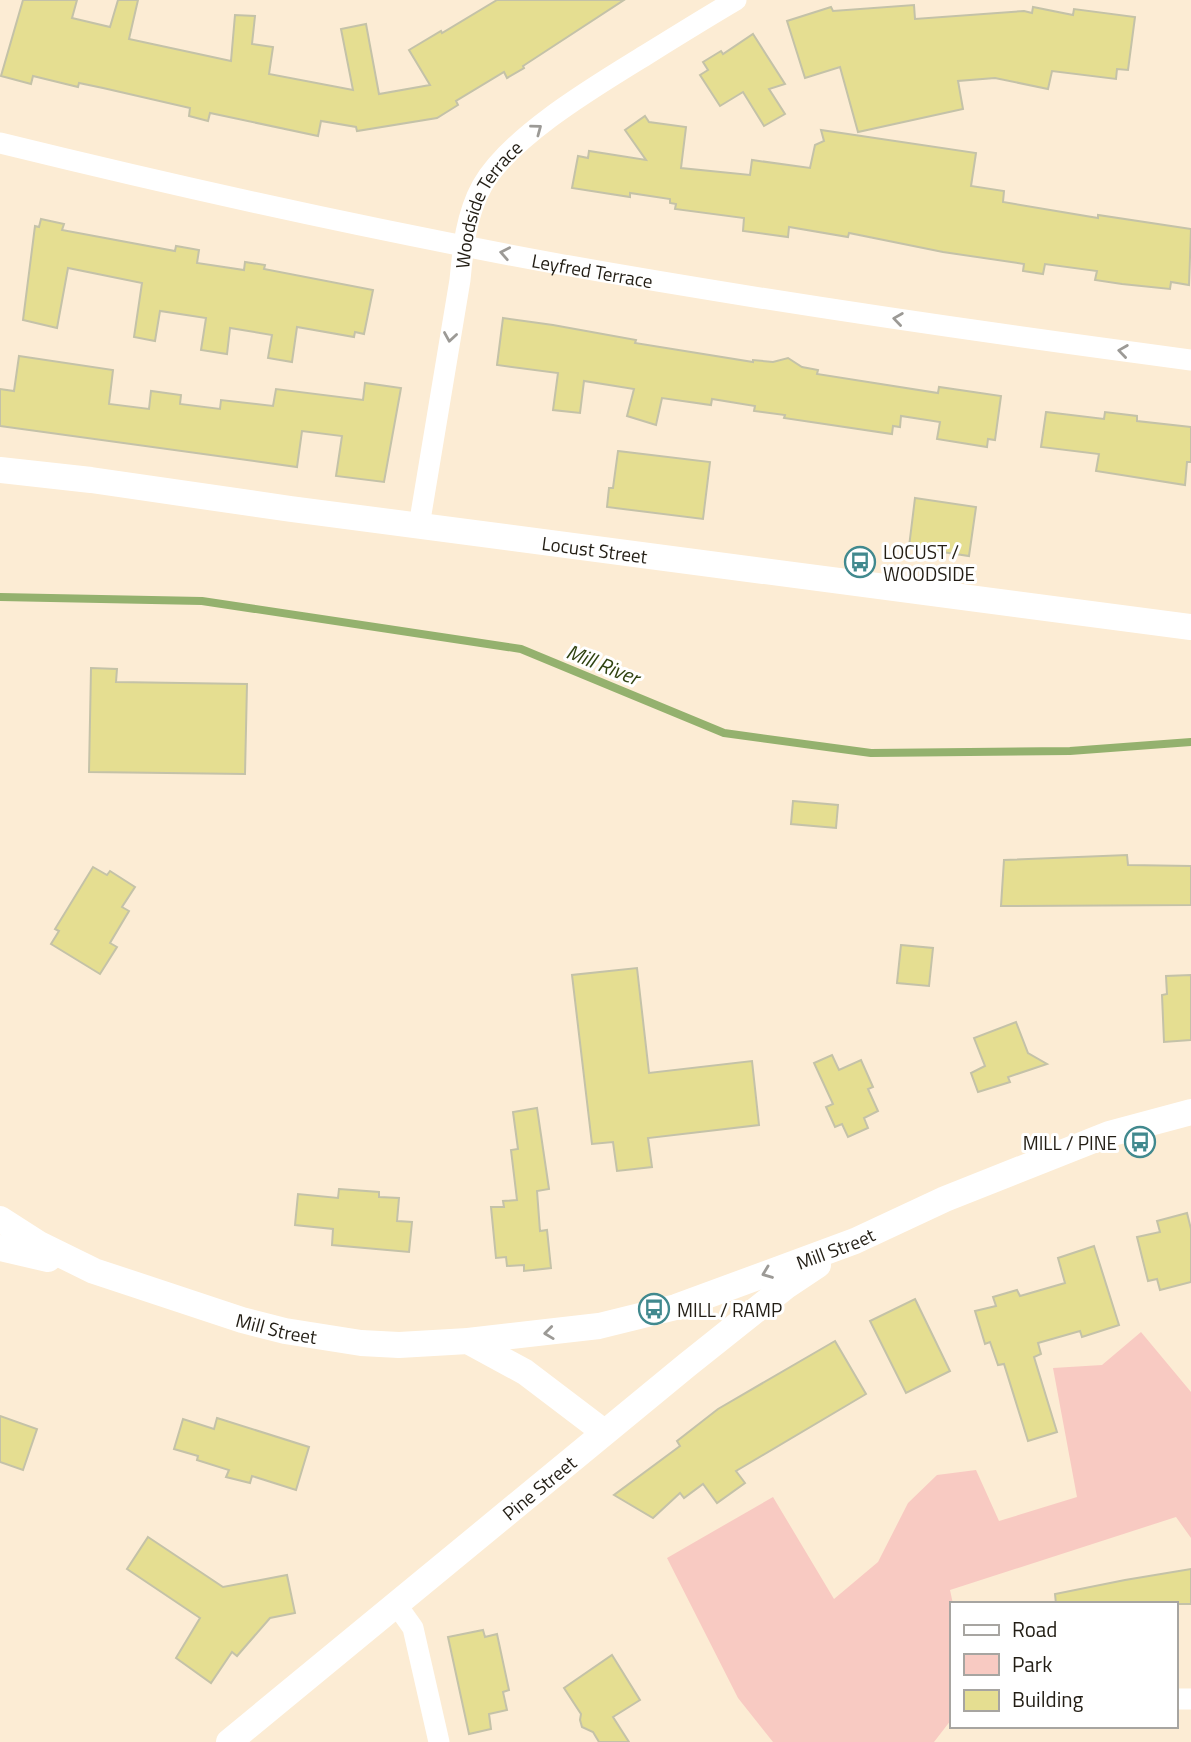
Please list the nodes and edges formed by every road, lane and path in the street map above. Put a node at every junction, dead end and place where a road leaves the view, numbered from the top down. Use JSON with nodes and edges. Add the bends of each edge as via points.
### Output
{"nodes":[{"id":1,"x":736,"y":0,"type":"edge"},
{"id":2,"x":0,"y":143,"type":"edge"},
{"id":3,"x":463,"y":245,"type":"junction"},
{"id":4,"x":1191,"y":360,"type":"edge"},
{"id":5,"x":0,"y":470,"type":"edge"},
{"id":6,"x":419,"y":526,"type":"junction"},
{"id":7,"x":1191,"y":626,"type":"edge"},
{"id":8,"x":1191,"y":1112,"type":"edge"},
{"id":9,"x":0,"y":1219,"type":"edge"},
{"id":10,"x":855,"y":1241,"type":"junction"},
{"id":11,"x":0,"y":1248,"type":"edge"},
{"id":12,"x":94,"y":1271,"type":"junction"},
{"id":13,"x":468,"y":1341,"type":"junction"},
{"id":14,"x":604,"y":1432,"type":"junction"},
{"id":15,"x":396,"y":1604,"type":"junction"},
{"id":16,"x":229,"y":1742,"type":"edge"},
{"id":17,"x":439,"y":1742,"type":"edge"}],
"edges":[{"from":3,"to":1,"type":"street","name":"Woodside Terrace","one_way":true,"via":[[478,195],[507,153],[580,97]]},
{"from":2,"to":3,"type":"street","name":"Leyfred Terrace"},
{"from":4,"to":3,"type":"street","name":"Leyfred Terrace","one_way":true,"via":[[795,303]]},
{"from":3,"to":6,"type":"street","name":"Woodside Terrace","one_way":true},
{"from":5,"to":6,"type":"street","name":"Locust Street"},
{"from":6,"to":7,"type":"street","name":"Locust Street"},
{"from":8,"to":10,"type":"street","name":"Mill Street","via":[[1109,1133]]},
{"from":9,"to":12,"type":"street","name":"Mill Street"},
{"from":10,"to":13,"type":"street","name":"Mill Street","one_way":true,"via":[[650,1315],[567,1331]]},
{"from":10,"to":14,"type":"street","name":"Pine Street","via":[[785,1287]]},
{"from":11,"to":12,"type":"street","name":"Mill Street"},
{"from":12,"to":13,"type":"street","name":"Mill Street","via":[[285,1331],[361,1343]]},
{"from":13,"to":14,"type":"street","via":[[525,1372]]},
{"from":14,"to":15,"type":"street","name":"Pine Street"},
{"from":15,"to":16,"type":"street","name":"Pine Street"},
{"from":15,"to":17,"type":"street","via":[[413,1628]]}]}
